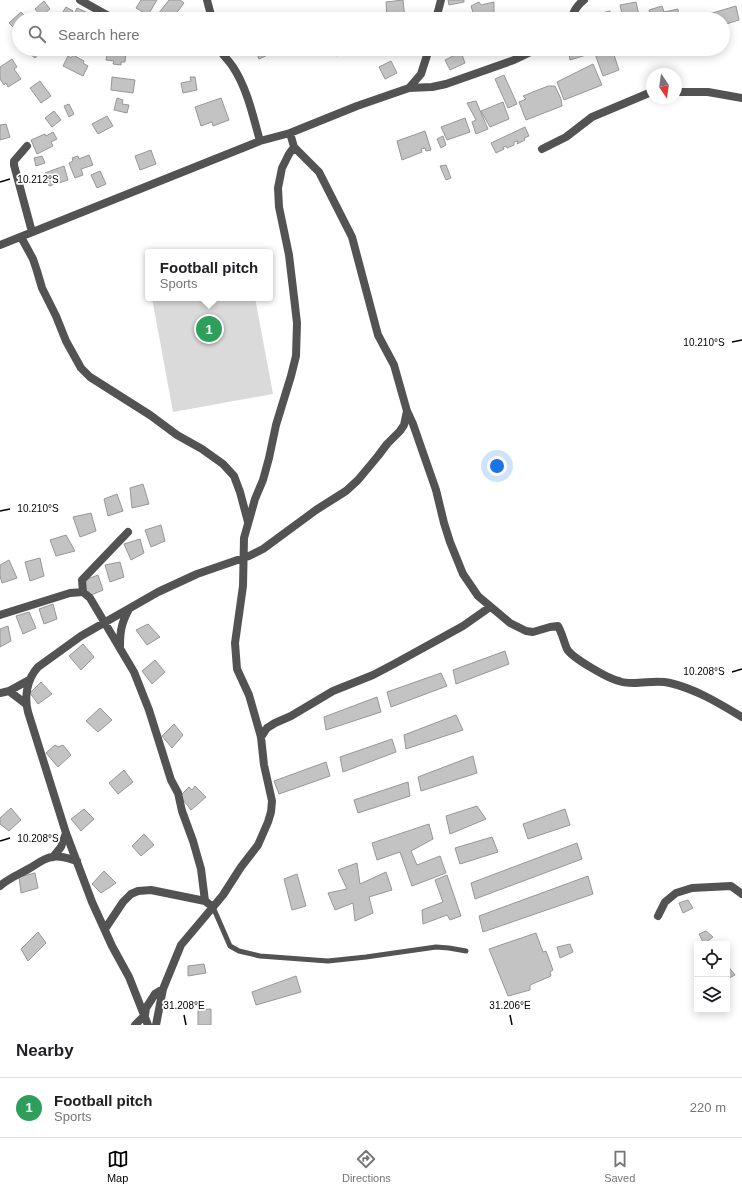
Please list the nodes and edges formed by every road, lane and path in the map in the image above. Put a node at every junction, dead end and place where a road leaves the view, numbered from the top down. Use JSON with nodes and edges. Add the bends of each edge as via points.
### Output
{"nodes":[{"id":1,"x":80,"y":0,"type":"edge"},
{"id":2,"x":206,"y":0,"type":"edge"},
{"id":3,"x":440,"y":0,"type":"edge"},
{"id":4,"x":584,"y":0,"type":"edge"},
{"id":5,"x":101,"y":12,"type":"edge"},
{"id":6,"x":210,"y":12,"type":"edge"},
{"id":7,"x":437,"y":12,"type":"edge"},
{"id":8,"x":573,"y":12,"type":"edge"},
{"id":9,"x":224,"y":56,"type":"edge"},
{"id":10,"x":427,"y":56,"type":"edge"},
{"id":11,"x":522,"y":56,"type":"edge"},
{"id":12,"x":409,"y":88,"type":"junction"},
{"id":13,"x":682,"y":92,"type":"edge"},
{"id":14,"x":646,"y":94,"type":"edge"},
{"id":15,"x":742,"y":98,"type":"edge"},
{"id":16,"x":290,"y":133,"type":"junction"},
{"id":17,"x":260,"y":141,"type":"junction"},
{"id":18,"x":27,"y":146,"type":"dead end"},
{"id":19,"x":294,"y":147,"type":"junction"},
{"id":20,"x":542,"y":149,"type":"dead end"},
{"id":21,"x":32,"y":232,"type":"junction"},
{"id":22,"x":21,"y":237,"type":"junction"},
{"id":23,"x":0,"y":245,"type":"edge"},
{"id":24,"x":406,"y":411,"type":"junction"},
{"id":25,"x":248,"y":523,"type":"junction"},
{"id":26,"x":128,"y":532,"type":"dead end"},
{"id":27,"x":244,"y":557,"type":"junction"},
{"id":28,"x":83,"y":592,"type":"junction"},
{"id":29,"x":490,"y":607,"type":"junction"},
{"id":30,"x":129,"y":608,"type":"junction"},
{"id":31,"x":0,"y":615,"type":"edge"},
{"id":32,"x":105,"y":622,"type":"junction"},
{"id":33,"x":120,"y":647,"type":"junction"},
{"id":34,"x":29,"y":680,"type":"junction"},
{"id":35,"x":10,"y":691,"type":"junction"},
{"id":36,"x":0,"y":693,"type":"edge"},
{"id":37,"x":26,"y":704,"type":"junction"},
{"id":38,"x":742,"y":717,"type":"edge"},
{"id":39,"x":261,"y":736,"type":"junction"},
{"id":40,"x":66,"y":833,"type":"junction"},
{"id":41,"x":53,"y":857,"type":"junction"},
{"id":42,"x":77,"y":861,"type":"junction"},
{"id":43,"x":0,"y":886,"type":"edge"},
{"id":44,"x":742,"y":894,"type":"edge"},
{"id":45,"x":205,"y":901,"type":"junction"},
{"id":46,"x":213,"y":907,"type":"junction"},
{"id":47,"x":658,"y":916,"type":"dead end"},
{"id":48,"x":105,"y":929,"type":"junction"},
{"id":49,"x":466,"y":951,"type":"dead end"},
{"id":50,"x":163,"y":989,"type":"junction"},
{"id":51,"x":145,"y":1015,"type":"junction"},
{"id":52,"x":135,"y":1025,"type":"edge"},
{"id":53,"x":148,"y":1025,"type":"edge"},
{"id":54,"x":156,"y":1025,"type":"edge"}],
"edges":[{"from":1,"to":5,"type":"street"},
{"from":2,"to":6,"type":"street"},
{"from":3,"to":7,"type":"street"},
{"from":4,"to":8,"type":"street"},
{"from":9,"to":17,"type":"street","via":[[233,67],[249,101]]},
{"from":10,"to":12,"type":"street","via":[[421,74]]},
{"from":11,"to":12,"type":"street","via":[[446,84]]},
{"from":12,"to":16,"type":"street"},
{"from":13,"to":15,"type":"street","via":[[708,92]]},
{"from":14,"to":20,"type":"street","via":[[592,117],[566,137]]},
{"from":16,"to":17,"type":"street"},
{"from":16,"to":19,"type":"street"},
{"from":17,"to":21,"type":"street"},
{"from":18,"to":21,"type":"street","via":[[14,161],[14,165]]},
{"from":19,"to":24,"type":"street","via":[[319,172],[352,237],[378,335],[394,365]]},
{"from":19,"to":25,"type":"street","via":[[282,168],[278,188],[297,323],[296,356],[265,472]]},
{"from":21,"to":22,"type":"street"},
{"from":22,"to":23,"type":"street"},
{"from":22,"to":25,"type":"street","via":[[33,259],[42,288],[66,341],[81,368],[150,414],[176,435],[223,464],[232,474],[240,492]]},
{"from":24,"to":27,"type":"street","via":[[404,425],[400,431],[346,491],[257,553]]},
{"from":24,"to":29,"type":"street","via":[[413,424],[436,490],[448,536],[463,574],[478,596]]},
{"from":25,"to":27,"type":"street","via":[[244,538]]},
{"from":26,"to":28,"type":"street","via":[[82,580]]},
{"from":27,"to":30,"type":"street","via":[[197,574]]},
{"from":27,"to":39,"type":"street","via":[[235,660],[249,694]]},
{"from":28,"to":31,"type":"street","via":[[70,593]]},
{"from":28,"to":32,"type":"street","via":[[90,598]]},
{"from":29,"to":38,"type":"street","via":[[510,623],[526,631],[533,632],[558,626],[568,650],[574,657],[619,682],[656,681],[677,684]]},
{"from":29,"to":39,"type":"street","via":[[463,626],[413,654],[373,675],[333,691],[291,716],[275,722]]},
{"from":30,"to":32,"type":"street"},
{"from":30,"to":33,"type":"street","via":[[120,629]]},
{"from":32,"to":33,"type":"street"},
{"from":32,"to":34,"type":"street","via":[[49,658],[38,667]]},
{"from":33,"to":45,"type":"street","via":[[134,672],[171,780],[178,793],[201,869]]},
{"from":34,"to":35,"type":"street"},
{"from":34,"to":37,"type":"street"},
{"from":35,"to":36,"type":"street"},
{"from":35,"to":37,"type":"street"},
{"from":37,"to":40,"type":"street"},
{"from":39,"to":46,"type":"street","via":[[272,801],[268,822],[258,845]]},
{"from":40,"to":41,"type":"street","via":[[61,847]]},
{"from":40,"to":42,"type":"street"},
{"from":41,"to":42,"type":"street"},
{"from":41,"to":43,"type":"street","via":[[39,862]]},
{"from":42,"to":48,"type":"street"},
{"from":44,"to":47,"type":"street","via":[[731,886],[692,888],[676,893],[665,902]]},
{"from":45,"to":46,"type":"street"},
{"from":45,"to":48,"type":"street","via":[[150,890],[138,891],[130,894],[123,902]]},
{"from":46,"to":49,"type":"lane","via":[[230,946],[260,956],[328,961],[436,947]]},
{"from":46,"to":50,"type":"street","via":[[182,945]]},
{"from":48,"to":51,"type":"street"},
{"from":50,"to":51,"type":"street","via":[[155,994],[146,1008]]},
{"from":50,"to":54,"type":"street"},
{"from":51,"to":52,"type":"street"},
{"from":51,"to":53,"type":"street"}]}
